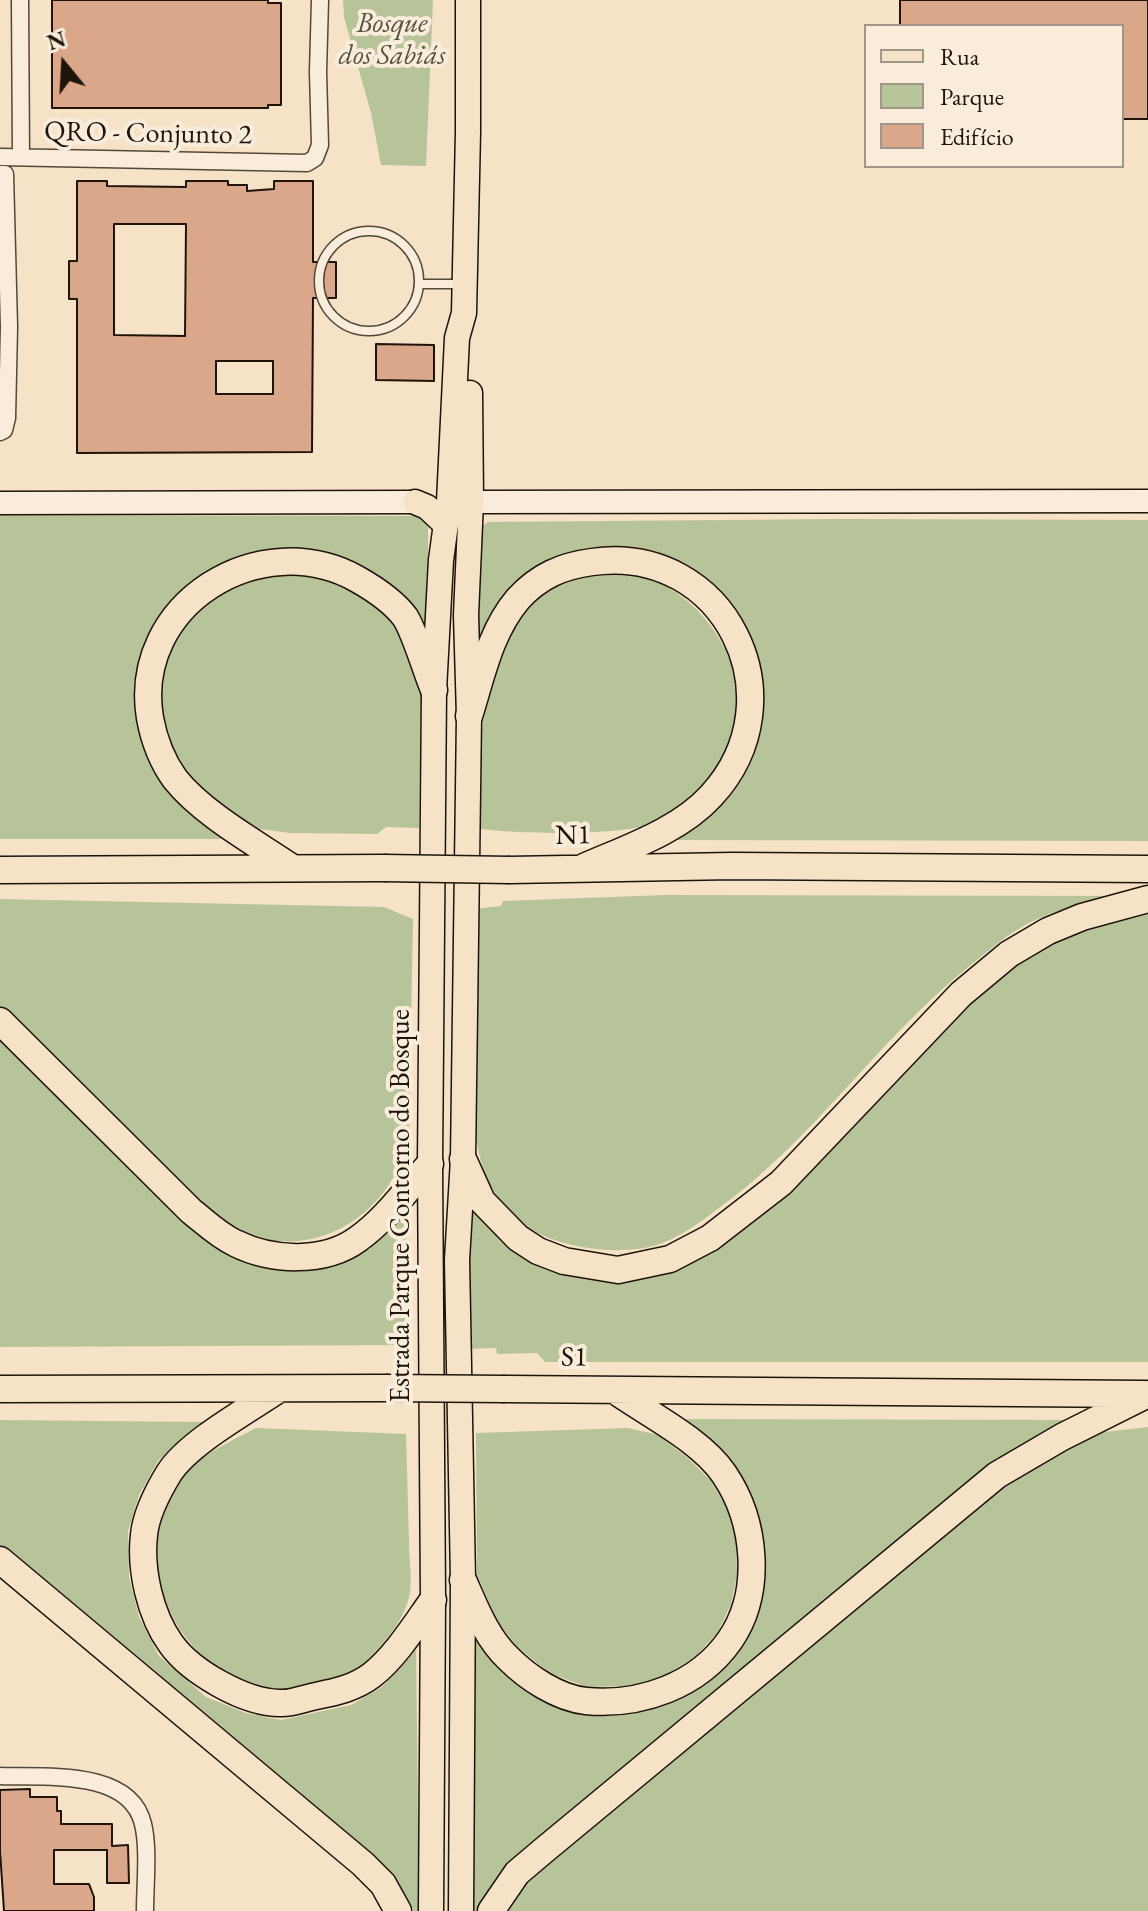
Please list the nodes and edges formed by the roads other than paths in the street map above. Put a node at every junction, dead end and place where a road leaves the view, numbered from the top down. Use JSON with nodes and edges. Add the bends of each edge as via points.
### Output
{"nodes":[{"id":1,"x":20,"y":0,"type":"edge"},
{"id":2,"x":320,"y":0,"type":"edge"},
{"id":3,"x":468,"y":0,"type":"edge"},
{"id":4,"x":0,"y":157,"type":"edge"},
{"id":5,"x":21,"y":157,"type":"junction"},
{"id":6,"x":0,"y":174,"type":"edge"},
{"id":7,"x":419,"y":284,"type":"junction"},
{"id":8,"x":465,"y":284,"type":"junction"},
{"id":9,"x":464,"y":313,"type":"junction"},
{"id":10,"x":4,"y":366,"type":"edge"},
{"id":11,"x":0,"y":432,"type":"edge"},
{"id":12,"x":1148,"y":501,"type":"edge"},
{"id":13,"x":415,"y":502,"type":"joint"},
{"id":14,"x":0,"y":503,"type":"edge"},
{"id":15,"x":458,"y":506,"type":"junction"},
{"id":16,"x":434,"y":690,"type":"junction"},
{"id":17,"x":469,"y":716,"type":"junction"},
{"id":18,"x":291,"y":867,"type":"junction"},
{"id":19,"x":584,"y":867,"type":"junction"},
{"id":20,"x":1148,"y":869,"type":"edge"},
{"id":21,"x":0,"y":870,"type":"edge"},
{"id":22,"x":1148,"y":899,"type":"edge"},
{"id":23,"x":0,"y":1021,"type":"edge"},
{"id":24,"x":463,"y":1159,"type":"junction"},
{"id":25,"x":430,"y":1164,"type":"junction"},
{"id":26,"x":0,"y":1389,"type":"edge"},
{"id":27,"x":279,"y":1389,"type":"junction"},
{"id":28,"x":614,"y":1390,"type":"junction"},
{"id":29,"x":1148,"y":1394,"type":"edge"},
{"id":30,"x":0,"y":1560,"type":"edge"},
{"id":31,"x":463,"y":1580,"type":"junction"},
{"id":32,"x":433,"y":1600,"type":"junction"},
{"id":33,"x":0,"y":1776,"type":"edge"},
{"id":34,"x":145,"y":1911,"type":"edge"},
{"id":35,"x":398,"y":1911,"type":"edge"},
{"id":36,"x":431,"y":1911,"type":"edge"},
{"id":37,"x":461,"y":1911,"type":"edge"},
{"id":38,"x":491,"y":1911,"type":"edge"}],
"edges":[{"from":1,"to":5,"type":"street"},
{"from":2,"to":5,"type":"street","name":"QRO - Conjunto 2","via":[[320,145],[307,163]]},
{"from":3,"to":8,"type":"main road"},
{"from":4,"to":5,"type":"street","name":"QRO - Conjunto 2"},
{"from":6,"to":10,"type":"street","via":[[5,174]]},
{"from":7,"to":7,"type":"lane","via":[[417,264],[406,246],[389,234],[368,231],[349,234],[333,246],[319,280],[332,315],[348,327],[367,331],[403,318],[415,303]]},
{"from":7,"to":8,"type":"lane"},
{"from":8,"to":9,"type":"main road"},
{"from":9,"to":15,"type":"main road","via":[[457,338],[454,415]]},
{"from":9,"to":15,"type":"main road","via":[[471,346]]},
{"from":10,"to":11,"type":"street","via":[[7,418]]},
{"from":12,"to":15,"type":"main road"},
{"from":13,"to":14,"type":"main road"},
{"from":13,"to":15,"type":"main road"},
{"from":15,"to":16,"type":"main road","name":"Estrada Parque Contorno do Bosque"},
{"from":15,"to":17,"type":"main road","name":"Estrada Parque Contorno do Bosque"},
{"from":16,"to":18,"type":"highway","via":[[405,617],[374,589],[322,565],[297,561],[253,566],[215,582],[180,610],[152,661],[148,706],[153,737],[189,795]]},
{"from":16,"to":25,"type":"main road","name":"Estrada Parque Contorno do Bosque"},
{"from":17,"to":19,"type":"highway","via":[[501,622],[548,574],[600,561],[654,564],[682,578],[718,609],[745,655],[750,679],[751,704],[736,762],[710,797],[676,824]]},
{"from":17,"to":24,"type":"main road","name":"Estrada Parque Contorno do Bosque"},
{"from":18,"to":19,"type":"highway","name":"N1","bridge":true},
{"from":18,"to":21,"type":"highway","name":"N1"},
{"from":19,"to":20,"type":"highway","name":"N1"},
{"from":22,"to":24,"type":"highway","via":[[1082,917],[1009,954],[961,994],[781,1183],[710,1238],[670,1259],[618,1270],[538,1251],[482,1201]]},
{"from":23,"to":25,"type":"highway","via":[[191,1211],[216,1232],[254,1251],[309,1256],[356,1241]]},
{"from":24,"to":31,"type":"main road","name":"Estrada Parque Contorno do Bosque","via":[[457,1260]]},
{"from":25,"to":32,"type":"main road","name":"Estrada Parque Contorno do Bosque"},
{"from":26,"to":27,"type":"highway","name":"S1"},
{"from":27,"to":28,"type":"highway","name":"S1","bridge":true},
{"from":27,"to":32,"type":"highway","via":[[199,1443],[171,1470],[154,1501],[144,1534],[145,1575],[154,1611],[172,1646],[215,1683],[281,1704],[345,1690],[372,1675]]},
{"from":28,"to":29,"type":"highway","name":"S1"},
{"from":28,"to":31,"type":"highway","via":[[698,1447],[723,1472],[739,1499],[750,1534],[751,1576],[745,1609],[730,1640],[705,1667],[671,1689],[633,1701],[584,1701],[542,1686],[506,1657],[484,1627]]},
{"from":29,"to":38,"type":"highway","via":[[997,1475],[534,1858]]},
{"from":30,"to":35,"type":"highway","via":[[363,1864],[383,1884]]},
{"from":31,"to":37,"type":"main road","name":"Estrada Parque Contorno do Bosque"},
{"from":32,"to":36,"type":"main road","name":"Estrada Parque Contorno do Bosque"},
{"from":33,"to":34,"type":"street","via":[[92,1780],[118,1790],[135,1806],[144,1827]]}]}
